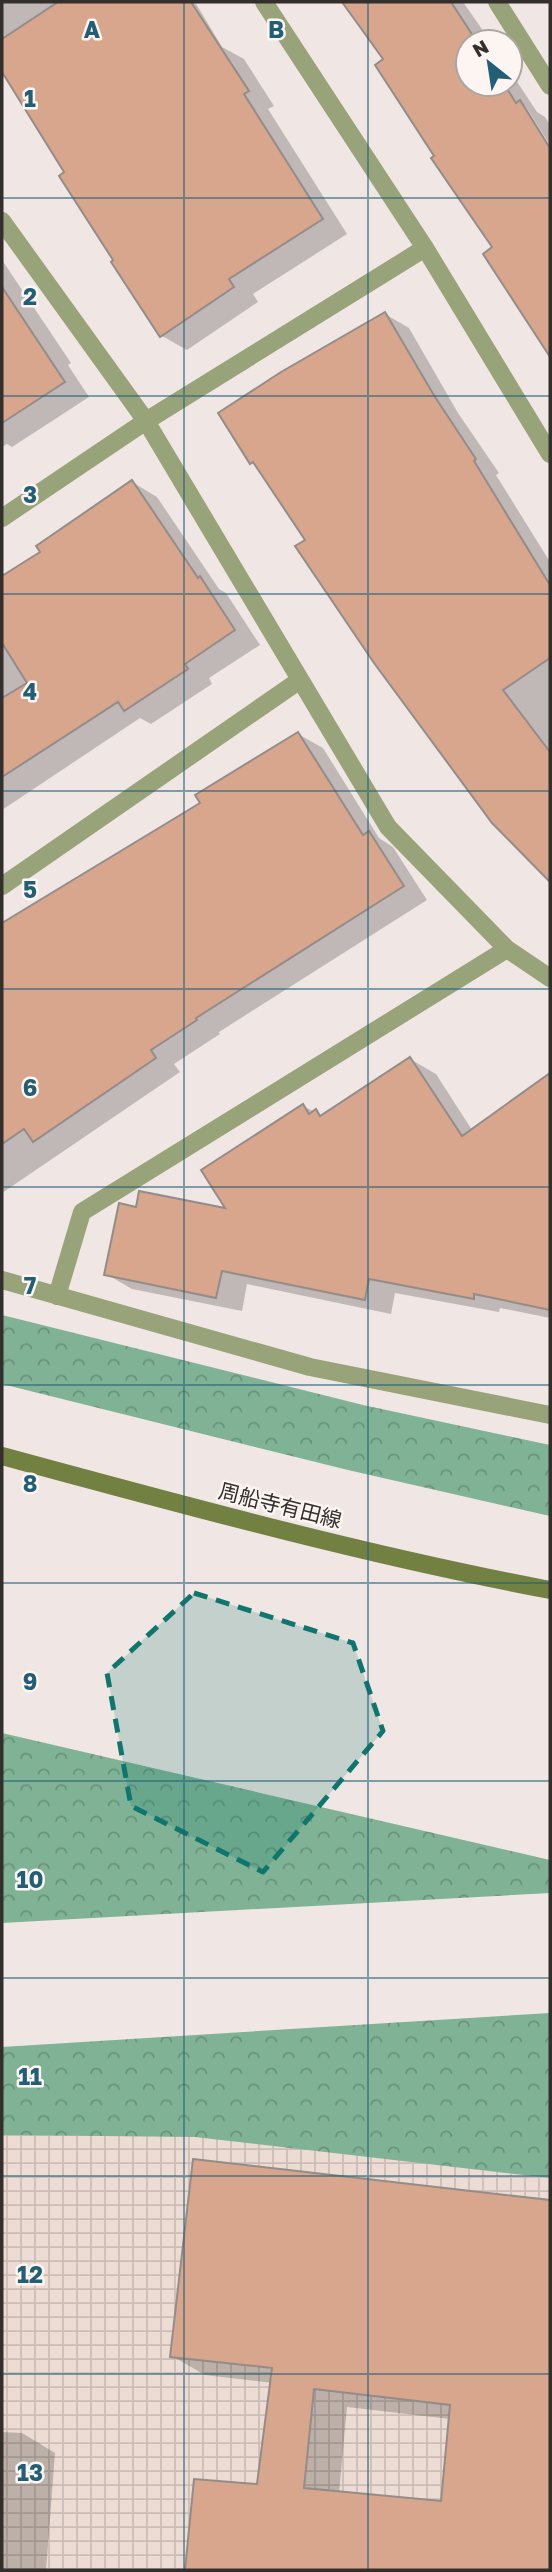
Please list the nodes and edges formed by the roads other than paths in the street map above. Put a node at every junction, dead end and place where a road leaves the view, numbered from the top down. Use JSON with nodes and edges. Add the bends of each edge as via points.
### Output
{"nodes":[{"id":1,"x":264,"y":2,"type":"edge"},
{"id":2,"x":497,"y":2,"type":"edge"},
{"id":3,"x":550,"y":86,"type":"edge"},
{"id":4,"x":2,"y":221,"type":"edge"},
{"id":5,"x":425,"y":248,"type":"junction"},
{"id":6,"x":146,"y":421,"type":"junction"},
{"id":7,"x":550,"y":454,"type":"edge"},
{"id":8,"x":2,"y":518,"type":"edge"},
{"id":9,"x":300,"y":680,"type":"junction"},
{"id":10,"x":2,"y":886,"type":"edge"},
{"id":11,"x":507,"y":949,"type":"junction"},
{"id":12,"x":550,"y":978,"type":"edge"},
{"id":13,"x":2,"y":1280,"type":"edge"},
{"id":14,"x":57,"y":1296,"type":"junction"},
{"id":15,"x":550,"y":1415,"type":"edge"},
{"id":16,"x":2,"y":1456,"type":"edge"},
{"id":17,"x":550,"y":1590,"type":"edge"}],
"edges":[{"from":1,"to":5,"type":"street"},
{"from":2,"to":3,"type":"street"},
{"from":4,"to":6,"type":"street"},
{"from":5,"to":6,"type":"street"},
{"from":5,"to":7,"type":"street"},
{"from":6,"to":8,"type":"street"},
{"from":6,"to":9,"type":"street"},
{"from":9,"to":10,"type":"street"},
{"from":9,"to":11,"type":"street","via":[[388,827]]},
{"from":11,"to":12,"type":"street"},
{"from":11,"to":14,"type":"street","via":[[82,1212]]},
{"from":13,"to":14,"type":"street"},
{"from":14,"to":15,"type":"street","via":[[310,1367]]},
{"from":16,"to":17,"type":"main road","name":"周船寺有田線","via":[[259,1526]]}]}
